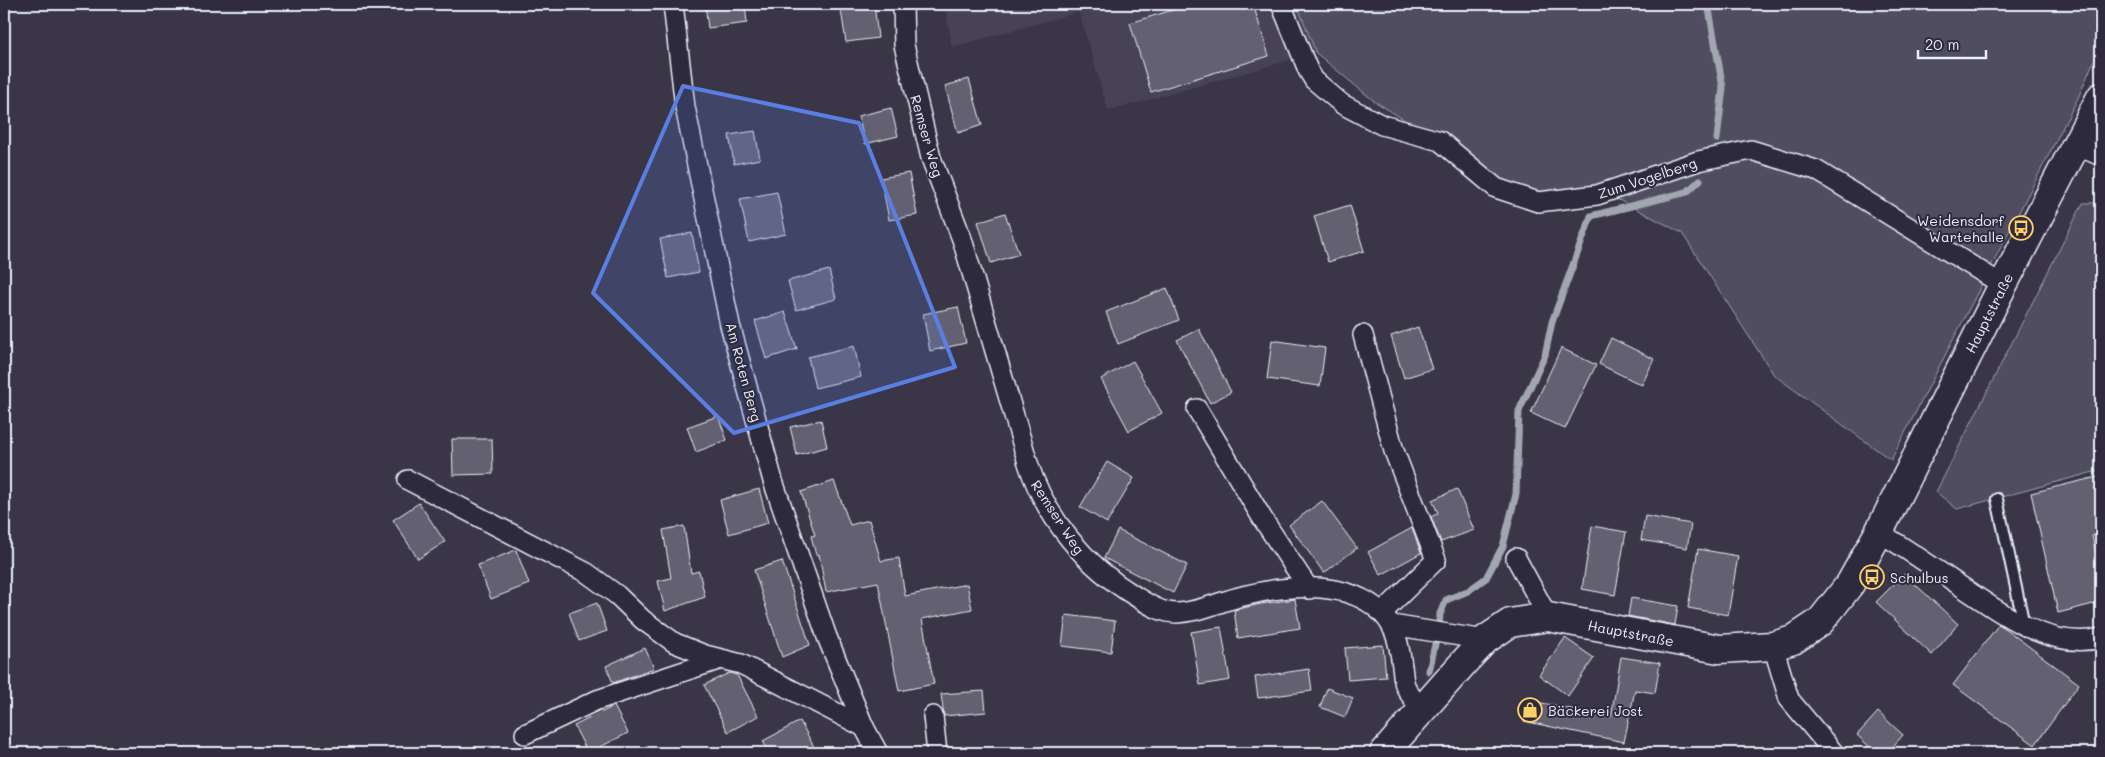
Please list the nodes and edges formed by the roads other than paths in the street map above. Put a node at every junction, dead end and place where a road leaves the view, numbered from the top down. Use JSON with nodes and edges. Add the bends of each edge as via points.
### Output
{"nodes":[{"id":1,"x":673,"y":4,"type":"edge"},
{"id":2,"x":903,"y":4,"type":"edge"},
{"id":3,"x":1282,"y":4,"type":"edge"},
{"id":4,"x":2101,"y":97,"type":"edge"},
{"id":5,"x":2076,"y":145,"type":"junction"},
{"id":6,"x":2101,"y":156,"type":"edge"},
{"id":7,"x":2003,"y":284,"type":"junction"},
{"id":8,"x":1363,"y":335,"type":"dead end"},
{"id":9,"x":1197,"y":409,"type":"dead end"},
{"id":10,"x":408,"y":480,"type":"dead end"},
{"id":11,"x":1997,"y":499,"type":"dead end"},
{"id":12,"x":1879,"y":532,"type":"junction"},
{"id":13,"x":1516,"y":558,"type":"dead end"},
{"id":14,"x":1309,"y":589,"type":"junction"},
{"id":15,"x":1548,"y":617,"type":"junction"},
{"id":16,"x":1387,"y":619,"type":"junction"},
{"id":17,"x":2024,"y":626,"type":"junction"},
{"id":18,"x":2101,"y":638,"type":"edge"},
{"id":19,"x":1485,"y":640,"type":"junction"},
{"id":20,"x":1773,"y":646,"type":"junction"},
{"id":21,"x":721,"y":659,"type":"junction"},
{"id":22,"x":1422,"y":710,"type":"junction"},
{"id":23,"x":934,"y":716,"type":"dead end"},
{"id":24,"x":864,"y":727,"type":"junction"},
{"id":25,"x":525,"y":734,"type":"dead end"},
{"id":26,"x":1390,"y":750,"type":"edge"},
{"id":27,"x":878,"y":753,"type":"edge"},
{"id":28,"x":937,"y":753,"type":"edge"},
{"id":29,"x":1834,"y":753,"type":"edge"}],
"edges":[{"from":1,"to":24,"type":"street","name":"Am Roten Berg","via":[[685,106],[730,324],[773,481],[827,637]]},
{"from":2,"to":14,"type":"street","name":"Remser Weg","via":[[904,45],[931,158],[962,239],[1033,480],[1077,550],[1127,592],[1156,609],[1175,613],[1266,591]]},
{"from":3,"to":7,"type":"street","name":"Zum Vogelberg","via":[[1314,80],[1342,104],[1382,125],[1440,141],[1496,188],[1538,202],[1597,195],[1698,161],[1751,150],[1816,170]]},
{"from":4,"to":5,"type":"main road","name":"Hauptstraße"},
{"from":5,"to":6,"type":"street"},
{"from":5,"to":7,"type":"main road","name":"Hauptstraße"},
{"from":7,"to":12,"type":"main road","name":"Hauptstraße"},
{"from":8,"to":16,"type":"street","via":[[1394,452],[1436,560]]},
{"from":9,"to":14,"type":"street"},
{"from":10,"to":21,"type":"street","via":[[587,573],[675,643]]},
{"from":11,"to":17,"type":"lane"},
{"from":12,"to":17,"type":"street"},
{"from":12,"to":20,"type":"main road","name":"Hauptstraße","via":[[1850,584],[1820,622],[1793,640]]},
{"from":13,"to":15,"type":"street"},
{"from":14,"to":16,"type":"street","name":"Remser Weg","via":[[1328,589],[1356,596],[1374,606]]},
{"from":15,"to":19,"type":"main road","name":"Hauptstraße","via":[[1510,624]]},
{"from":15,"to":20,"type":"main road","name":"Hauptstraße","via":[[1719,649]]},
{"from":16,"to":19,"type":"street"},
{"from":16,"to":22,"type":"street","via":[[1397,636],[1404,685]]},
{"from":17,"to":18,"type":"street","via":[[2061,639],[2088,642]]},
{"from":19,"to":22,"type":"main road","name":"Hauptstraße"},
{"from":20,"to":29,"type":"street","via":[[1789,698]]},
{"from":21,"to":24,"type":"street","via":[[741,664]]},
{"from":21,"to":25,"type":"street","via":[[598,700]]},
{"from":22,"to":26,"type":"main road","name":"Hauptstraße"},
{"from":23,"to":28,"type":"street"},
{"from":24,"to":27,"type":"street","name":"Am Roten Berg"}]}
